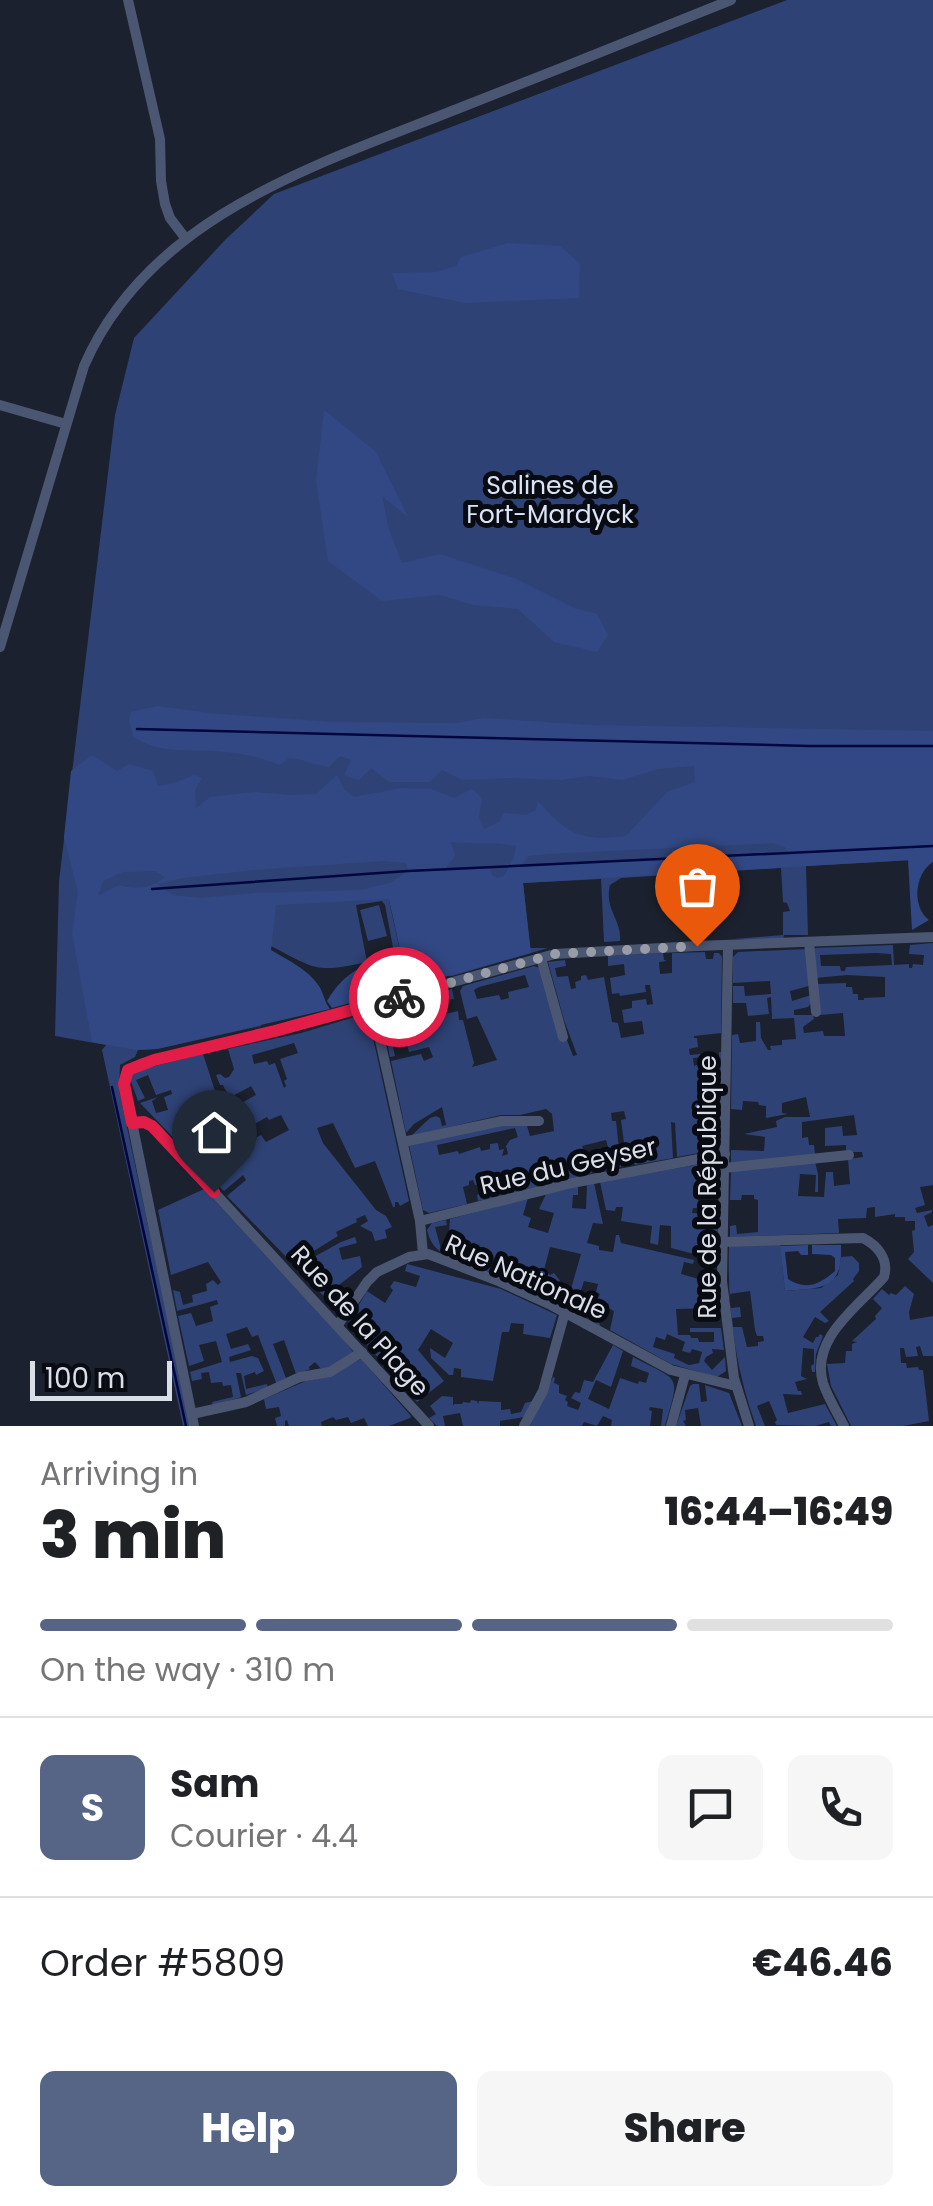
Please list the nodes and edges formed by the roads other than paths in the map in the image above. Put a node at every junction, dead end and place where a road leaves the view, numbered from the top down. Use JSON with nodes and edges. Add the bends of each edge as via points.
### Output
{"nodes":[{"id":1,"x":128,"y":0,"type":"edge"},
{"id":2,"x":731,"y":0,"type":"edge"},
{"id":3,"x":186,"y":240,"type":"junction"},
{"id":4,"x":0,"y":405,"type":"edge"},
{"id":5,"x":66,"y":424,"type":"junction"},
{"id":6,"x":0,"y":647,"type":"edge"},
{"id":7,"x":933,"y":937,"type":"edge"},
{"id":8,"x":809,"y":942,"type":"junction"},
{"id":9,"x":728,"y":945,"type":"junction"},
{"id":10,"x":541,"y":958,"type":"junction"},
{"id":11,"x":372,"y":1004,"type":"junction"},
{"id":12,"x":816,"y":1012,"type":"dead end"},
{"id":13,"x":563,"y":1037,"type":"dead end"},
{"id":14,"x":539,"y":1121,"type":"dead end"},
{"id":15,"x":132,"y":1123,"type":"junction"},
{"id":16,"x":403,"y":1142,"type":"junction"},
{"id":17,"x":725,"y":1154,"type":"junction"},
{"id":18,"x":849,"y":1155,"type":"dead end"},
{"id":19,"x":724,"y":1168,"type":"junction"},
{"id":20,"x":420,"y":1221,"type":"junction"},
{"id":21,"x":722,"y":1242,"type":"junction"},
{"id":22,"x":423,"y":1254,"type":"junction"},
{"id":23,"x":565,"y":1312,"type":"junction"},
{"id":24,"x":338,"y":1326,"type":"junction"},
{"id":25,"x":362,"y":1352,"type":"junction"},
{"id":26,"x":686,"y":1375,"type":"junction"},
{"id":27,"x":736,"y":1386,"type":"junction"},
{"id":28,"x":193,"y":1420,"type":"edge"},
{"id":29,"x":429,"y":1426,"type":"edge"},
{"id":30,"x":524,"y":1426,"type":"edge"},
{"id":31,"x":671,"y":1426,"type":"edge"},
{"id":32,"x":749,"y":1426,"type":"edge"},
{"id":33,"x":844,"y":1426,"type":"edge"}],
"edges":[{"from":1,"to":3,"type":"street","via":[[160,139],[164,204]]},
{"from":2,"to":3,"type":"street","via":[[298,173]]},
{"from":3,"to":5,"type":"street","via":[[137,283],[106,323]]},
{"from":4,"to":5,"type":"street"},
{"from":5,"to":6,"type":"street"},
{"from":7,"to":8,"type":"street"},
{"from":8,"to":9,"type":"street"},
{"from":8,"to":12,"type":"street"},
{"from":9,"to":10,"type":"street"},
{"from":9,"to":17,"type":"street","name":"Rue de la République"},
{"from":10,"to":11,"type":"street"},
{"from":10,"to":13,"type":"street"},
{"from":11,"to":15,"type":"street","via":[[134,1066],[124,1080]]},
{"from":11,"to":16,"type":"street","name":"Rue Nationale"},
{"from":14,"to":16,"type":"street","via":[[502,1121]]},
{"from":15,"to":24,"type":"street","name":"Rue de la Plage","via":[[154,1128]]},
{"from":15,"to":28,"type":"street"},
{"from":16,"to":20,"type":"street","name":"Rue Nationale"},
{"from":17,"to":19,"type":"street","name":"Rue de la République"},
{"from":17,"to":20,"type":"street","name":"Rue du Geyser","via":[[572,1182]]},
{"from":18,"to":19,"type":"street"},
{"from":19,"to":21,"type":"street","name":"Rue de la République"},
{"from":20,"to":22,"type":"street","name":"Rue Nationale"},
{"from":21,"to":27,"type":"street","name":"Rue de la République"},
{"from":21,"to":33,"type":"street","via":[[862,1238],[884,1257],[884,1277],[834,1331],[822,1355],[824,1384]]},
{"from":22,"to":23,"type":"street","name":"Rue Nationale"},
{"from":22,"to":24,"type":"street","via":[[373,1275]]},
{"from":23,"to":26,"type":"street","name":"Rue Nationale"},
{"from":23,"to":30,"type":"street","via":[[544,1388]]},
{"from":24,"to":25,"type":"street","name":"Rue de la Plage"},
{"from":25,"to":28,"type":"street","via":[[330,1372]]},
{"from":25,"to":29,"type":"street","name":"Rue de la Plage"},
{"from":26,"to":27,"type":"street","name":"Rue Nationale"},
{"from":26,"to":31,"type":"street"},
{"from":27,"to":32,"type":"street","name":"Rue de la République"}]}
